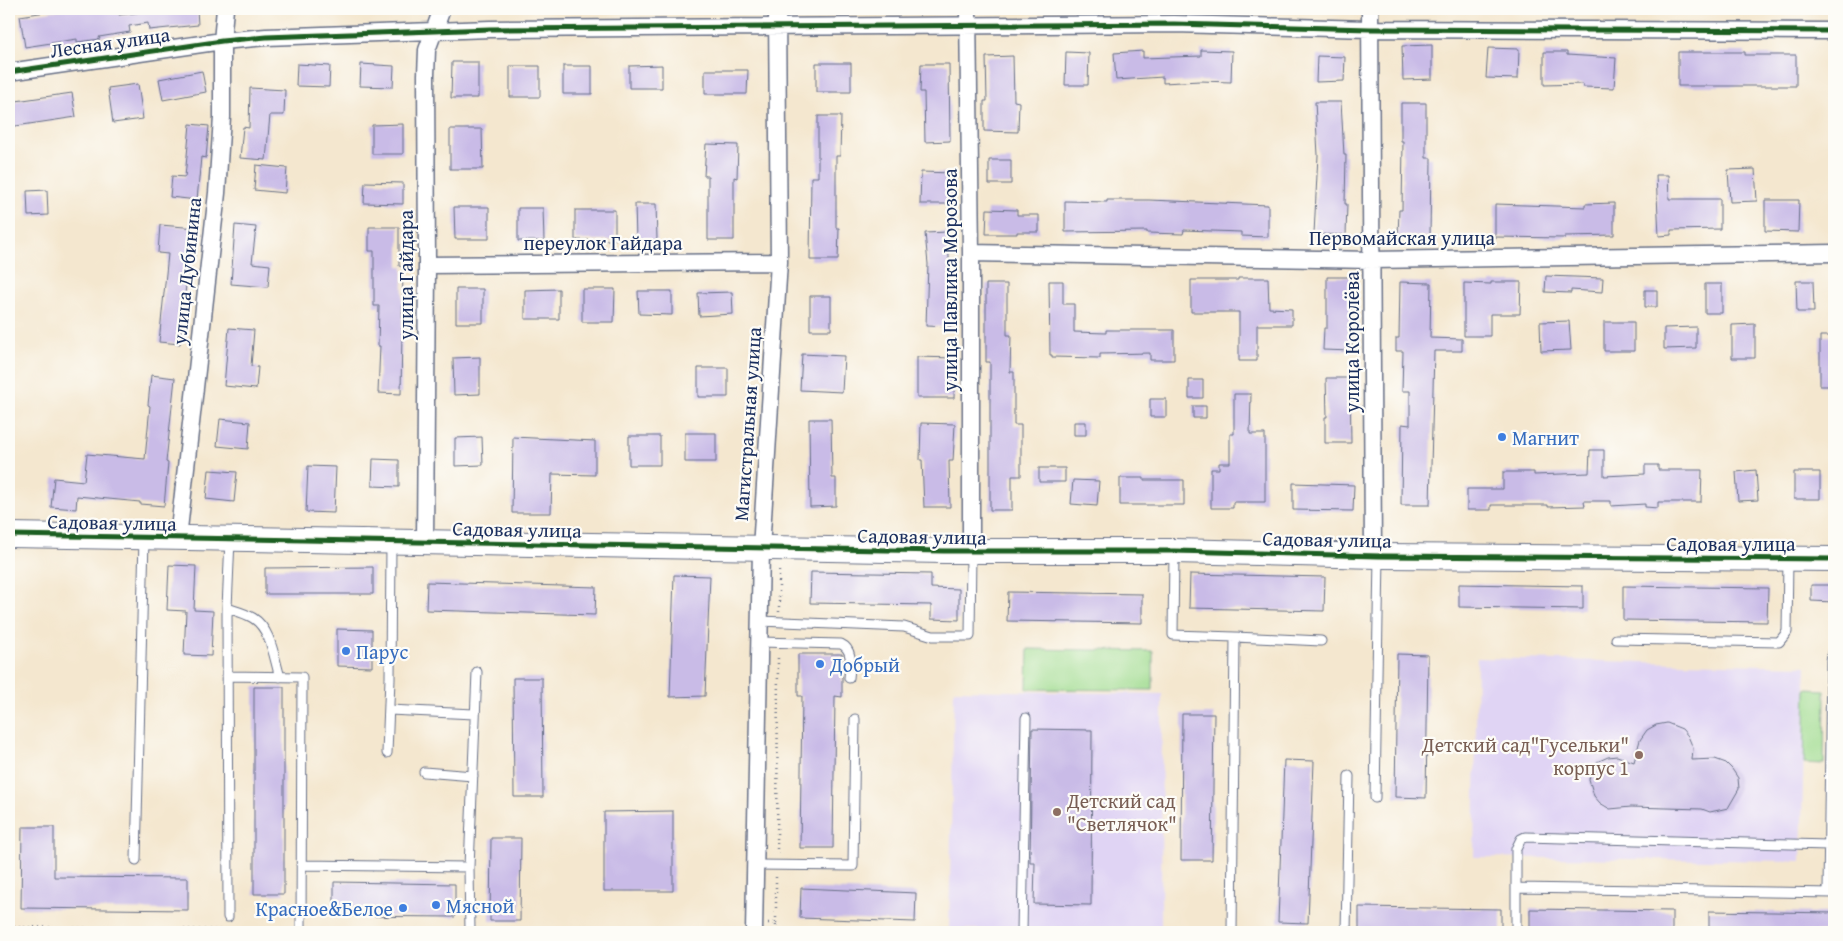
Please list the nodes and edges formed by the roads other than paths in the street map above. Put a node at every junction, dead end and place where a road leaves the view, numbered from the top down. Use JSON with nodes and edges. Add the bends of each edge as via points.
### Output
{"nodes":[{"id":1,"x":225,"y":9,"type":"edge"},
{"id":2,"x":442,"y":9,"type":"edge"},
{"id":3,"x":777,"y":9,"type":"edge"},
{"id":4,"x":968,"y":9,"type":"edge"},
{"id":5,"x":1370,"y":9,"type":"edge"},
{"id":6,"x":968,"y":25,"type":"junction"},
{"id":7,"x":776,"y":28,"type":"junction"},
{"id":8,"x":1370,"y":29,"type":"junction"},
{"id":9,"x":434,"y":31,"type":"junction"},
{"id":10,"x":1834,"y":31,"type":"edge"},
{"id":11,"x":222,"y":41,"type":"junction"},
{"id":12,"x":9,"y":72,"type":"edge"},
{"id":13,"x":971,"y":253,"type":"junction"},
{"id":14,"x":1834,"y":253,"type":"edge"},
{"id":15,"x":1372,"y":260,"type":"junction"},
{"id":16,"x":779,"y":262,"type":"junction"},
{"id":17,"x":427,"y":265,"type":"junction"},
{"id":18,"x":9,"y":535,"type":"edge"},
{"id":19,"x":144,"y":538,"type":"junction"},
{"id":20,"x":178,"y":538,"type":"junction"},
{"id":21,"x":230,"y":539,"type":"junction"},
{"id":22,"x":391,"y":543,"type":"junction"},
{"id":23,"x":425,"y":543,"type":"junction"},
{"id":24,"x":761,"y":549,"type":"junction"},
{"id":25,"x":1174,"y":551,"type":"junction"},
{"id":26,"x":970,"y":552,"type":"junction"},
{"id":27,"x":1376,"y":555,"type":"junction"},
{"id":28,"x":1788,"y":558,"type":"junction"},
{"id":29,"x":1834,"y":559,"type":"edge"},
{"id":30,"x":227,"y":608,"type":"junction"},
{"id":31,"x":760,"y":622,"type":"junction"},
{"id":32,"x":1235,"y":637,"type":"junction"},
{"id":33,"x":1616,"y":639,"type":"dead end"},
{"id":34,"x":1834,"y":639,"type":"edge"},
{"id":35,"x":1321,"y":641,"type":"dead end"},
{"id":36,"x":759,"y":642,"type":"junction"},
{"id":37,"x":477,"y":672,"type":"dead end"},
{"id":38,"x":228,"y":676,"type":"junction"},
{"id":39,"x":280,"y":677,"type":"junction"},
{"id":40,"x":850,"y":678,"type":"dead end"},
{"id":41,"x":389,"y":710,"type":"junction"},
{"id":42,"x":474,"y":714,"type":"junction"},
{"id":43,"x":1026,"y":718,"type":"dead end"},
{"id":44,"x":855,"y":719,"type":"dead end"},
{"id":45,"x":387,"y":753,"type":"dead end"},
{"id":46,"x":424,"y":772,"type":"dead end"},
{"id":47,"x":473,"y":776,"type":"junction"},
{"id":48,"x":1349,"y":776,"type":"dead end"},
{"id":49,"x":1375,"y":798,"type":"dead end"},
{"id":50,"x":1828,"y":845,"type":"junction"},
{"id":51,"x":136,"y":860,"type":"dead end"},
{"id":52,"x":300,"y":865,"type":"junction"},
{"id":53,"x":755,"y":865,"type":"junction"},
{"id":54,"x":469,"y":867,"type":"junction"},
{"id":55,"x":1516,"y":888,"type":"junction"},
{"id":56,"x":1831,"y":893,"type":"edge"},
{"id":57,"x":228,"y":917,"type":"dead end"},
{"id":58,"x":301,"y":932,"type":"edge"},
{"id":59,"x":470,"y":932,"type":"edge"},
{"id":60,"x":754,"y":932,"type":"edge"},
{"id":61,"x":1022,"y":932,"type":"edge"},
{"id":62,"x":1232,"y":932,"type":"edge"},
{"id":63,"x":1346,"y":932,"type":"edge"},
{"id":64,"x":1516,"y":932,"type":"edge"}],
"edges":[{"from":1,"to":11,"type":"street","name":"улица Дубинина"},
{"from":2,"to":9,"type":"street","name":"улица Гайдара"},
{"from":3,"to":7,"type":"street","name":"Магистральная улица"},
{"from":4,"to":6,"type":"street","name":"улица Павлика Морозова"},
{"from":5,"to":8,"type":"street","name":"улица Королёва"},
{"from":6,"to":7,"type":"street","name":"Лесная улица"},
{"from":6,"to":8,"type":"street","name":"Лесная улица","via":[[1174,24]]},
{"from":6,"to":13,"type":"street","name":"улица Павлика Морозова"},
{"from":7,"to":9,"type":"street","name":"Лесная улица"},
{"from":7,"to":16,"type":"street","name":"Магистральная улица"},
{"from":8,"to":10,"type":"street","name":"Лесная улица"},
{"from":8,"to":15,"type":"street","name":"улица Королёва"},
{"from":9,"to":11,"type":"street","name":"Лесная улица"},
{"from":9,"to":17,"type":"street","name":"улица Гайдара","via":[[427,50],[426,75]]},
{"from":11,"to":12,"type":"street","name":"Лесная улица"},
{"from":11,"to":20,"type":"street","name":"улица Дубинина","via":[[222,117],[217,192]]},
{"from":13,"to":15,"type":"street","name":"Первомайская улица"},
{"from":13,"to":26,"type":"street","name":"улица Павлика Морозова"},
{"from":14,"to":15,"type":"street","name":"Первомайская улица"},
{"from":15,"to":27,"type":"street","name":"улица Королёва"},
{"from":16,"to":17,"type":"street","name":"переулок Гайдара"},
{"from":16,"to":24,"type":"street","name":"Магистральная улица"},
{"from":17,"to":23,"type":"street","name":"улица Гайдара"},
{"from":18,"to":19,"type":"street","name":"Садовая улица"},
{"from":19,"to":20,"type":"street","name":"Садовая улица"},
{"from":19,"to":51,"type":"lane"},
{"from":20,"to":21,"type":"street","name":"Садовая улица"},
{"from":21,"to":22,"type":"street","name":"Садовая улица"},
{"from":21,"to":30,"type":"lane"},
{"from":22,"to":23,"type":"street","name":"Садовая улица"},
{"from":22,"to":41,"type":"lane"},
{"from":23,"to":24,"type":"street","name":"Садовая улица"},
{"from":24,"to":26,"type":"street","name":"Садовая улица"},
{"from":24,"to":31,"type":"street","name":"Магистральная улица"},
{"from":25,"to":26,"type":"street","name":"Садовая улица"},
{"from":25,"to":27,"type":"street","name":"Садовая улица"},
{"from":25,"to":32,"type":"lane","via":[[1173,635]]},
{"from":26,"to":31,"type":"lane","via":[[970,636],[933,636],[904,627]]},
{"from":27,"to":28,"type":"street","name":"Садовая улица"},
{"from":27,"to":49,"type":"lane"},
{"from":28,"to":29,"type":"street","name":"Садовая улица"},
{"from":28,"to":33,"type":"lane","via":[[1787,632],[1779,642]]},
{"from":30,"to":38,"type":"lane"},
{"from":30,"to":39,"type":"lane","via":[[252,617],[261,624]]},
{"from":31,"to":36,"type":"street","name":"Магистральная улица"},
{"from":32,"to":35,"type":"lane"},
{"from":32,"to":62,"type":"lane"},
{"from":34,"to":50,"type":"lane"},
{"from":36,"to":40,"type":"lane","via":[[846,646],[850,652]]},
{"from":36,"to":53,"type":"street","name":"Магистральная улица"},
{"from":37,"to":42,"type":"lane"},
{"from":38,"to":39,"type":"lane"},
{"from":38,"to":57,"type":"lane"},
{"from":39,"to":52,"type":"lane","via":[[302,678]]},
{"from":41,"to":42,"type":"lane"},
{"from":41,"to":45,"type":"lane"},
{"from":42,"to":47,"type":"lane"},
{"from":43,"to":61,"type":"lane"},
{"from":44,"to":53,"type":"lane","via":[[853,866]]},
{"from":46,"to":47,"type":"lane"},
{"from":47,"to":54,"type":"lane"},
{"from":48,"to":63,"type":"lane"},
{"from":50,"to":55,"type":"lane","via":[[1525,837],[1516,849]]},
{"from":50,"to":56,"type":"lane"},
{"from":52,"to":54,"type":"lane"},
{"from":52,"to":58,"type":"lane"},
{"from":53,"to":60,"type":"street","name":"Магистральная улица"},
{"from":54,"to":59,"type":"lane"},
{"from":55,"to":56,"type":"lane"},
{"from":55,"to":64,"type":"lane"}]}
